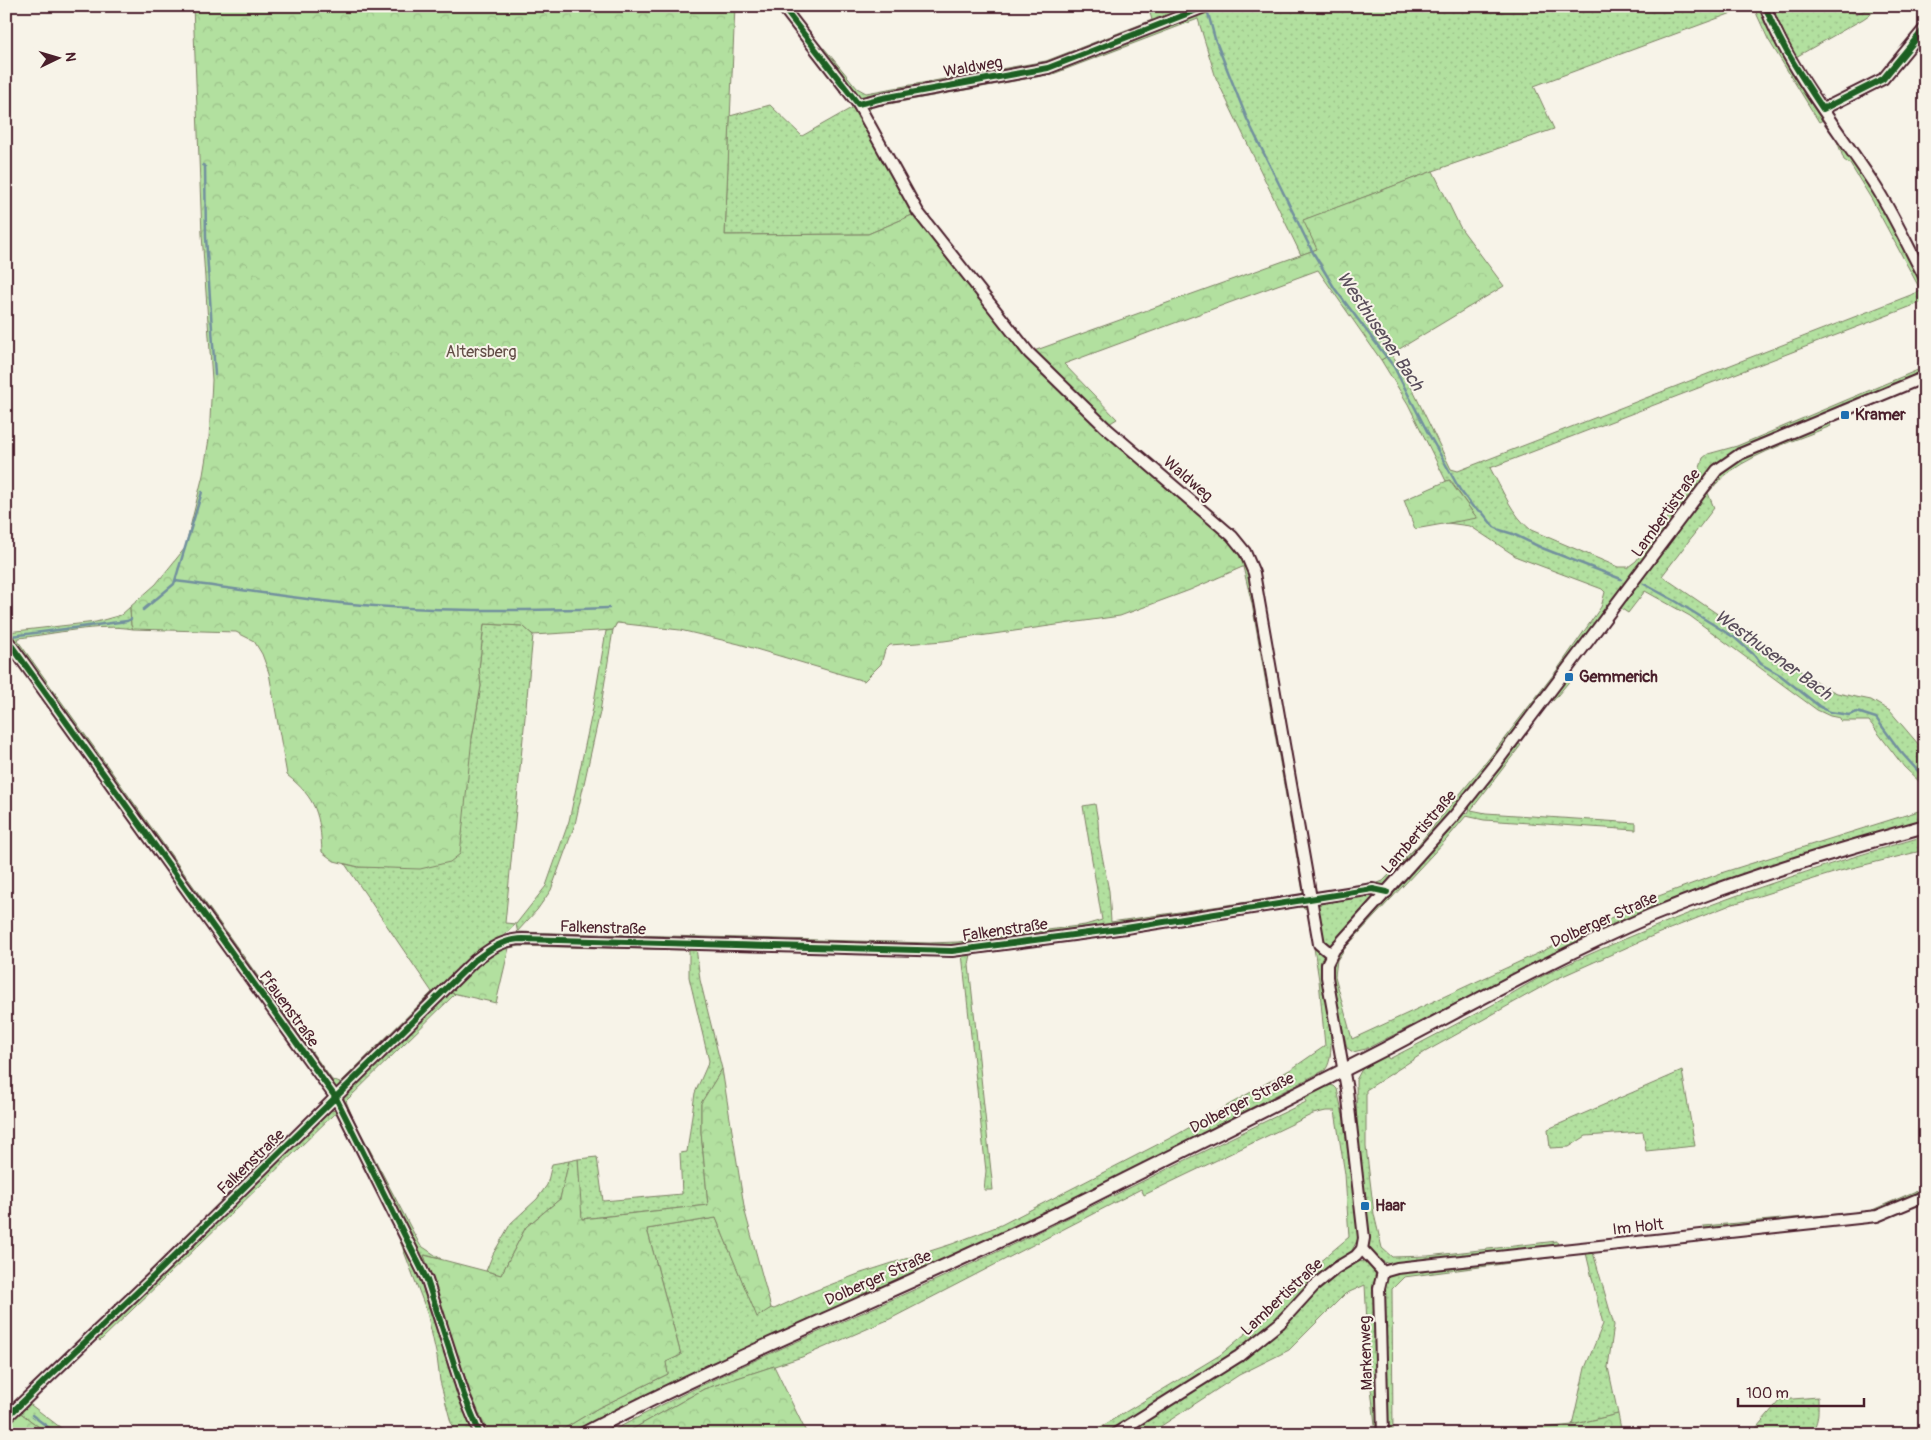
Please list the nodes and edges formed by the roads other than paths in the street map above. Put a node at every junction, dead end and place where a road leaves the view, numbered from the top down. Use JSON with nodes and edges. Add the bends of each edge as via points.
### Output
{"nodes":[{"id":1,"x":782,"y":6,"type":"edge"},
{"id":2,"x":1207,"y":6,"type":"edge"},
{"id":3,"x":1765,"y":6,"type":"edge"},
{"id":4,"x":1925,"y":28,"type":"edge"},
{"id":5,"x":858,"y":104,"type":"junction"},
{"id":6,"x":1823,"y":109,"type":"junction"},
{"id":7,"x":1925,"y":278,"type":"edge"},
{"id":8,"x":1925,"y":377,"type":"edge"},
{"id":9,"x":6,"y":638,"type":"edge"},
{"id":10,"x":1925,"y":826,"type":"edge"},
{"id":11,"x":1387,"y":892,"type":"junction"},
{"id":12,"x":1310,"y":899,"type":"junction"},
{"id":13,"x":1331,"y":954,"type":"junction"},
{"id":14,"x":1344,"y":1069,"type":"junction"},
{"id":15,"x":336,"y":1098,"type":"junction"},
{"id":16,"x":1925,"y":1196,"type":"edge"},
{"id":17,"x":1362,"y":1249,"type":"junction"},
{"id":18,"x":1383,"y":1272,"type":"junction"},
{"id":19,"x":6,"y":1418,"type":"edge"},
{"id":20,"x":480,"y":1434,"type":"edge"},
{"id":21,"x":584,"y":1434,"type":"edge"},
{"id":22,"x":1115,"y":1434,"type":"edge"},
{"id":23,"x":1383,"y":1434,"type":"edge"}],
"edges":[{"from":1,"to":5,"type":"street","name":"Waldweg"},
{"from":2,"to":5,"type":"street","name":"Waldweg","via":[[1048,68]]},
{"from":3,"to":6,"type":"street","via":[[1790,59]]},
{"from":4,"to":6,"type":"street","via":[[1883,79]]},
{"from":5,"to":12,"type":"street","name":"Waldweg","via":[[918,212],[1029,353],[1105,427],[1232,536],[1246,552],[1254,573]]},
{"from":6,"to":7,"type":"street","via":[[1876,187]]},
{"from":8,"to":11,"type":"street","name":"Lambertistraße","via":[[1740,454],[1717,470],[1494,766]]},
{"from":9,"to":15,"type":"street","name":"Pfauenstraße"},
{"from":10,"to":14,"type":"main road","name":"Dolberger Straße","via":[[1747,880],[1652,916],[1550,961]]},
{"from":11,"to":12,"type":"street","name":"Falkenstraße","via":[[1373,889]]},
{"from":11,"to":13,"type":"street","name":"Lambertistraße"},
{"from":12,"to":13,"type":"street","name":"Waldweg","via":[[1319,944]]},
{"from":12,"to":15,"type":"street","name":"Falkenstraße","via":[[952,951],[507,941],[474,961]]},
{"from":13,"to":14,"type":"street","via":[[1327,977]]},
{"from":14,"to":17,"type":"street","via":[[1364,1238]]},
{"from":14,"to":21,"type":"main road","name":"Dolberger Straße","via":[[1035,1224],[706,1373]]},
{"from":15,"to":19,"type":"street","name":"Falkenstraße"},
{"from":15,"to":20,"type":"street","name":"Pfauenstraße","via":[[427,1280]]},
{"from":16,"to":18,"type":"street","name":"Im Holt","via":[[1878,1216]]},
{"from":17,"to":18,"type":"street"},
{"from":17,"to":22,"type":"street","name":"Lambertistraße","via":[[1313,1287],[1280,1323],[1239,1356]]},
{"from":18,"to":23,"type":"street","name":"Markenweg","via":[[1379,1288]]}]}
